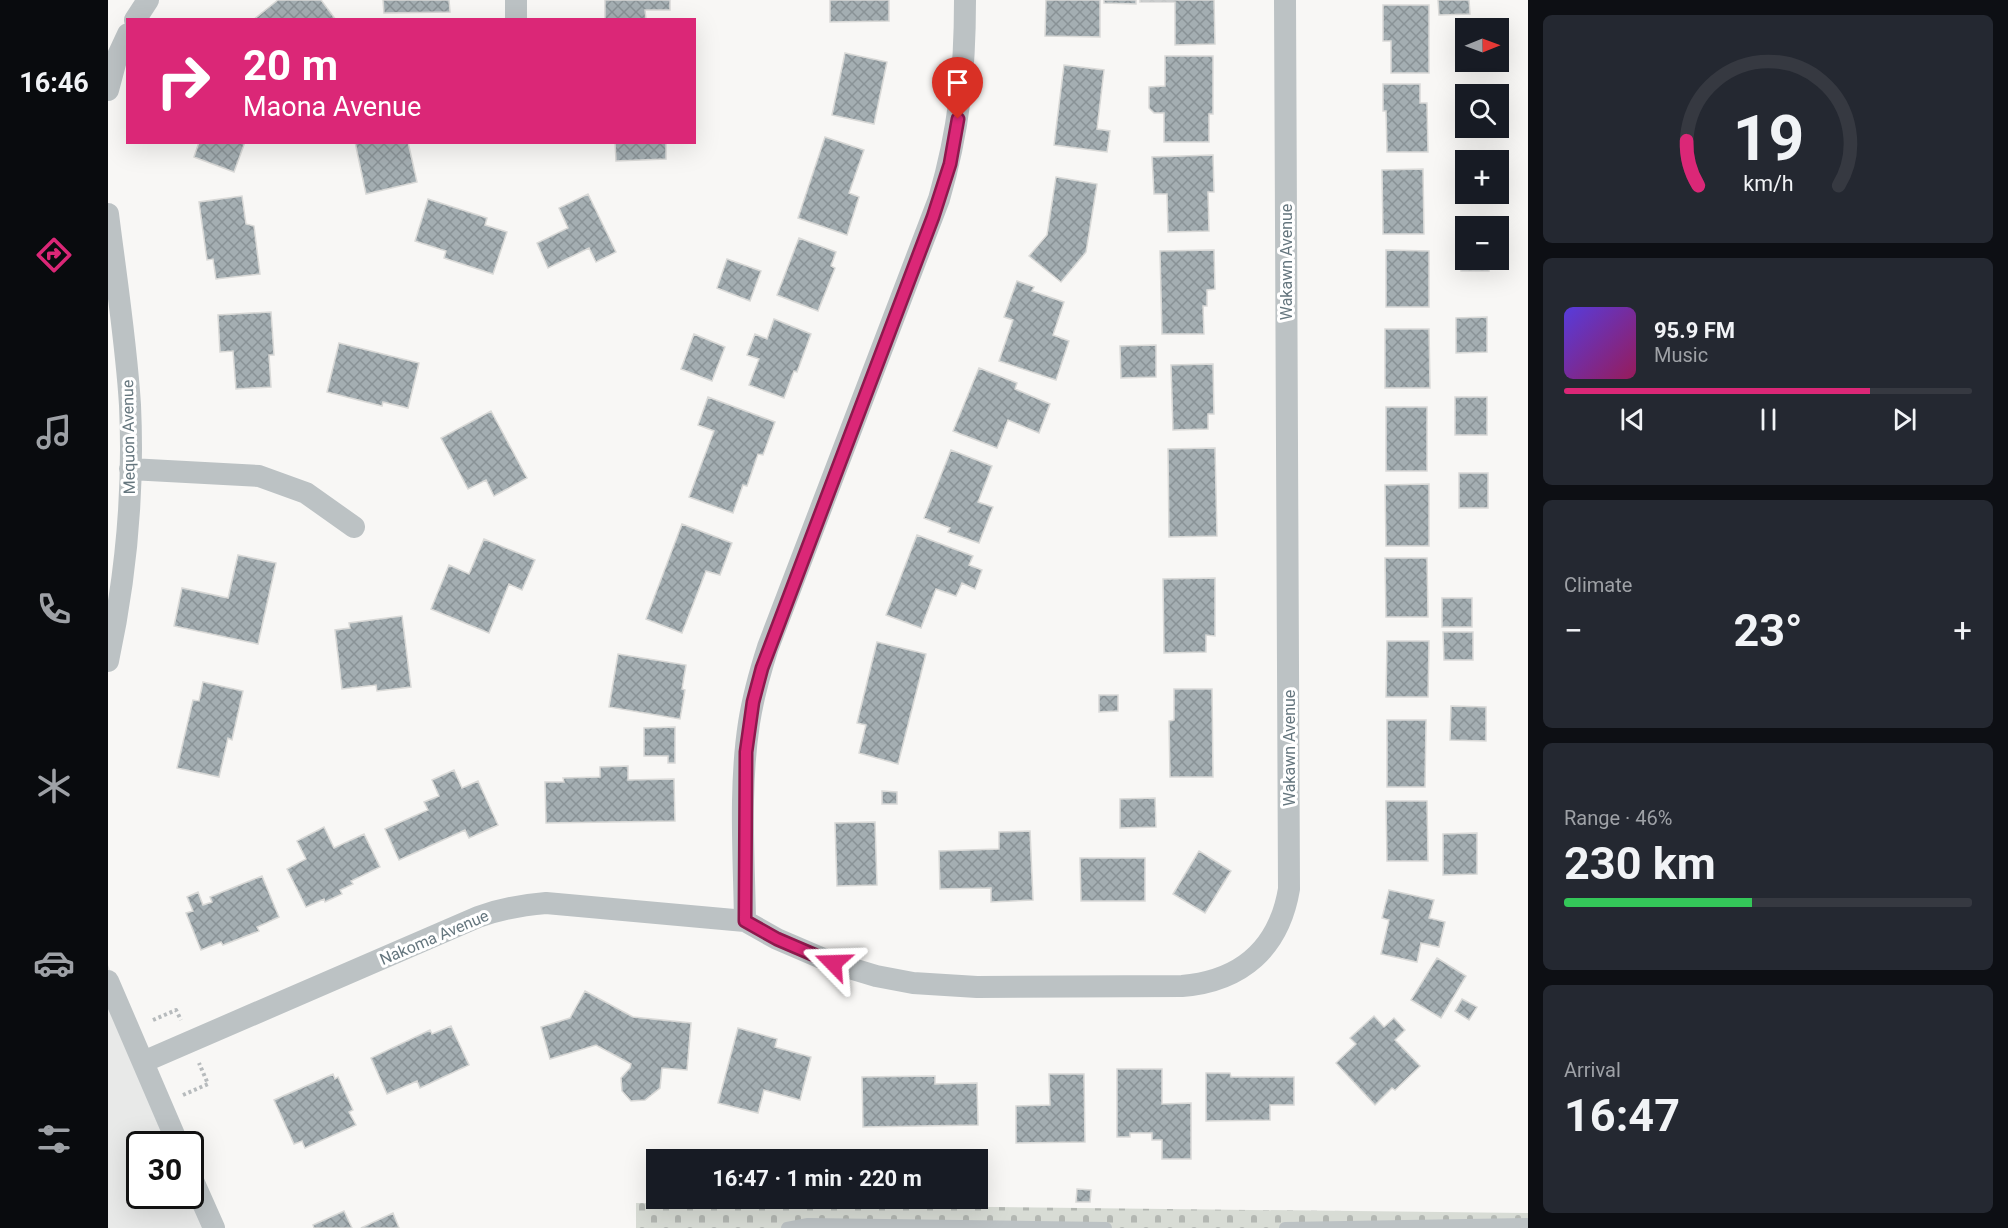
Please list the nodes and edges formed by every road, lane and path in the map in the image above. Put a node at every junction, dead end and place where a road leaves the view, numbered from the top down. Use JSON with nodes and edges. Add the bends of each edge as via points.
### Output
{"nodes":[{"id":1,"x":148,"y":0,"type":"edge"},
{"id":2,"x":516,"y":0,"type":"edge"},
{"id":3,"x":965,"y":0,"type":"edge"},
{"id":4,"x":1285,"y":0,"type":"edge"},
{"id":5,"x":136,"y":18,"type":"edge"},
{"id":6,"x":516,"y":18,"type":"edge"},
{"id":7,"x":126,"y":38,"type":"edge"},
{"id":8,"x":108,"y":90,"type":"edge"},
{"id":9,"x":108,"y":214,"type":"edge"},
{"id":10,"x":130,"y":469,"type":"junction"},
{"id":11,"x":354,"y":527,"type":"dead end"},
{"id":12,"x":108,"y":661,"type":"edge"},
{"id":13,"x":745,"y":921,"type":"junction"},
{"id":14,"x":108,"y":981,"type":"edge"},
{"id":15,"x":143,"y":1062,"type":"junction"},
{"id":16,"x":172,"y":1131,"type":"edge"},
{"id":17,"x":204,"y":1206,"type":"edge"},
{"id":18,"x":1528,"y":1224,"type":"edge"},
{"id":19,"x":977,"y":1227,"type":"edge"},
{"id":20,"x":214,"y":1228,"type":"edge"},
{"id":21,"x":787,"y":1228,"type":"edge"},
{"id":22,"x":1106,"y":1228,"type":"edge"},
{"id":23,"x":1285,"y":1228,"type":"edge"}],
"edges":[{"from":1,"to":5,"type":"street"},
{"from":2,"to":6,"type":"street"},
{"from":3,"to":13,"type":"street","via":[[961,100],[950,164],[768,648],[753,702],[744,780]]},
{"from":4,"to":13,"type":"street","name":"Wakawn Avenue","via":[[1289,878],[1282,918],[1271,938],[1239,969],[1204,984],[958,987],[913,983],[854,970],[812,955]]},
{"from":7,"to":8,"type":"street"},
{"from":9,"to":10,"type":"street","name":"Mequon Avenue","via":[[126,356]]},
{"from":10,"to":11,"type":"street","via":[[260,476],[306,493]]},
{"from":10,"to":12,"type":"street","name":"Mequon Avenue","via":[[125,560]]},
{"from":13,"to":15,"type":"street","name":"Nakoma Avenue","via":[[546,903],[510,907]]},
{"from":14,"to":15,"type":"street"},
{"from":15,"to":16,"type":"street"},
{"from":17,"to":20,"type":"street"},
{"from":18,"to":23,"type":"lane"},
{"from":19,"to":21,"type":"lane","via":[[808,1224]]},
{"from":19,"to":22,"type":"lane"}]}
